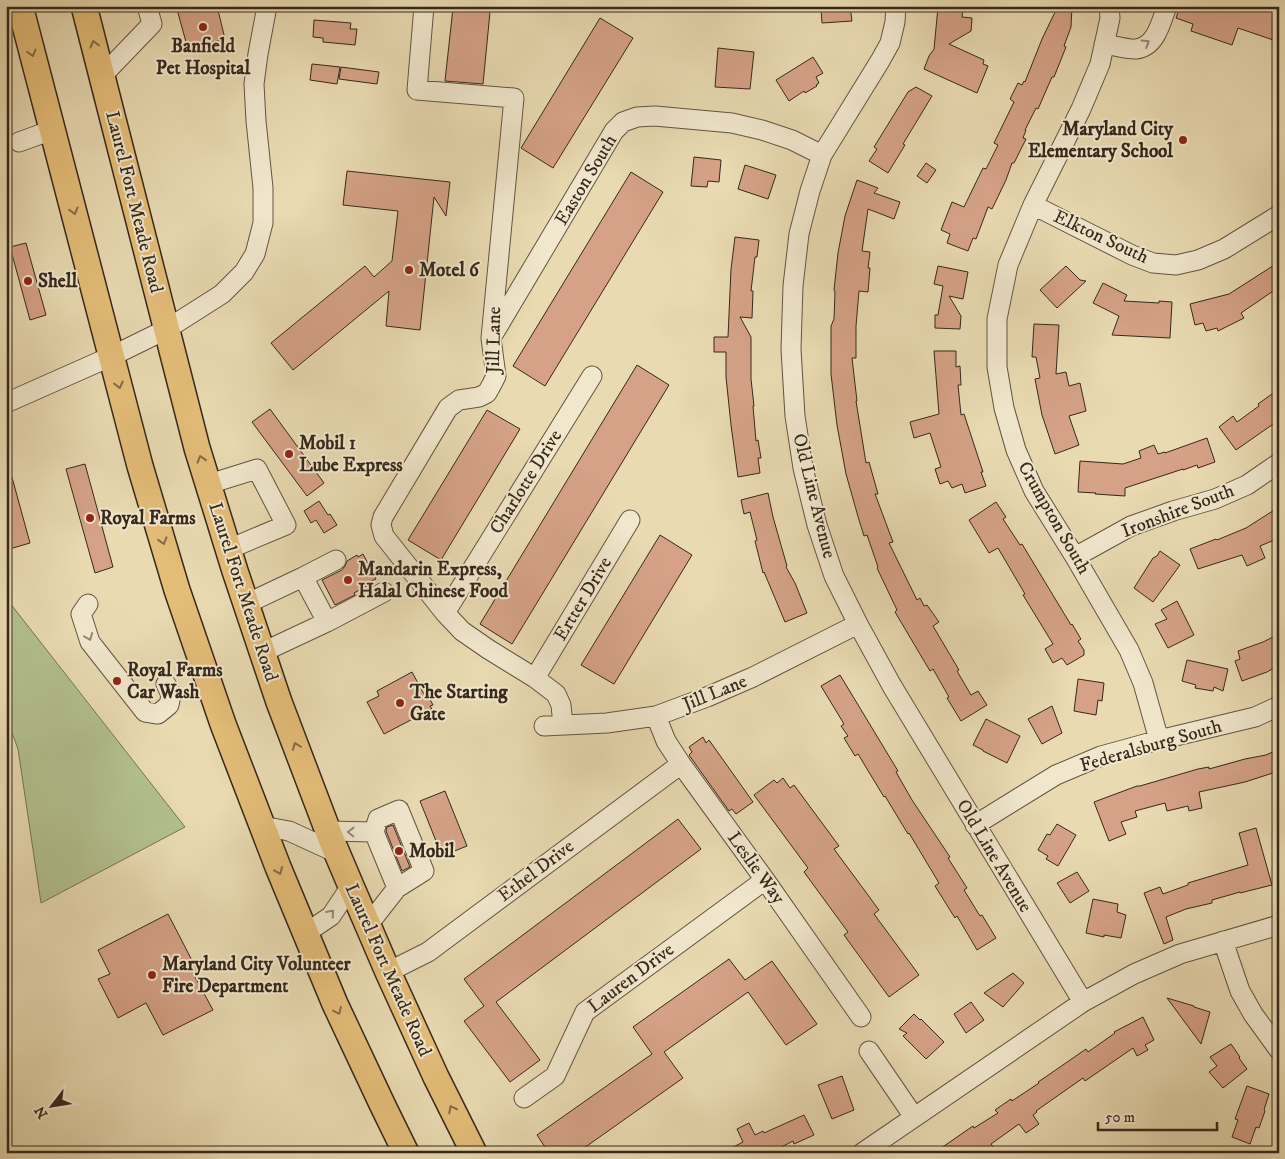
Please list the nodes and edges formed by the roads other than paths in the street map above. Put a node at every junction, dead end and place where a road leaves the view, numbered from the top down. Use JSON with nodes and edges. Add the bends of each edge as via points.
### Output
{"nodes":[{"id":1,"x":20,"y":6,"type":"edge"},
{"id":2,"x":84,"y":6,"type":"edge"},
{"id":3,"x":267,"y":6,"type":"edge"},
{"id":4,"x":424,"y":6,"type":"edge"},
{"id":5,"x":896,"y":6,"type":"edge"},
{"id":6,"x":1109,"y":6,"type":"edge"},
{"id":7,"x":1167,"y":6,"type":"edge"},
{"id":8,"x":150,"y":15,"type":"edge"},
{"id":9,"x":1104,"y":44,"type":"junction"},
{"id":10,"x":102,"y":76,"type":"junction"},
{"id":11,"x":52,"y":130,"type":"junction"},
{"id":12,"x":19,"y":142,"type":"dead end"},
{"id":13,"x":822,"y":155,"type":"junction"},
{"id":14,"x":1033,"y":204,"type":"junction"},
{"id":15,"x":1279,"y":215,"type":"edge"},
{"id":16,"x":167,"y":329,"type":"junction"},
{"id":17,"x":491,"y":338,"type":"junction"},
{"id":18,"x":112,"y":356,"type":"junction"},
{"id":19,"x":592,"y":376,"type":"dead end"},
{"id":20,"x":6,"y":403,"type":"edge"},
{"id":21,"x":1279,"y":463,"type":"edge"},
{"id":22,"x":209,"y":484,"type":"junction"},
{"id":23,"x":630,"y":520,"type":"dead end"},
{"id":24,"x":229,"y":549,"type":"junction"},
{"id":25,"x":1075,"y":557,"type":"junction"},
{"id":26,"x":336,"y":560,"type":"dead end"},
{"id":27,"x":303,"y":578,"type":"junction"},
{"id":28,"x":384,"y":592,"type":"dead end"},
{"id":29,"x":88,"y":604,"type":"dead end"},
{"id":30,"x":246,"y":604,"type":"junction"},
{"id":31,"x":446,"y":613,"type":"junction"},
{"id":32,"x":327,"y":622,"type":"junction"},
{"id":33,"x":858,"y":624,"type":"junction"},
{"id":34,"x":263,"y":652,"type":"junction"},
{"id":35,"x":536,"y":678,"type":"junction"},
{"id":36,"x":166,"y":684,"type":"dead end"},
{"id":37,"x":1279,"y":706,"type":"edge"},
{"id":38,"x":656,"y":716,"type":"junction"},
{"id":39,"x":1159,"y":740,"type":"junction"},
{"id":40,"x":681,"y":764,"type":"junction"},
{"id":41,"x":975,"y":825,"type":"junction"},
{"id":42,"x":262,"y":826,"type":"junction"},
{"id":43,"x":374,"y":832,"type":"junction"},
{"id":44,"x":332,"y":842,"type":"junction"},
{"id":45,"x":765,"y":880,"type":"junction"},
{"id":46,"x":351,"y":886,"type":"junction"},
{"id":47,"x":397,"y":888,"type":"junction"},
{"id":48,"x":368,"y":925,"type":"junction"},
{"id":49,"x":1279,"y":925,"type":"edge"},
{"id":50,"x":306,"y":934,"type":"junction"},
{"id":51,"x":1223,"y":941,"type":"junction"},
{"id":52,"x":388,"y":972,"type":"junction"},
{"id":53,"x":1083,"y":1002,"type":"junction"},
{"id":54,"x":861,"y":1017,"type":"dead end"},
{"id":55,"x":1279,"y":1050,"type":"edge"},
{"id":56,"x":869,"y":1051,"type":"dead end"},
{"id":57,"x":524,"y":1098,"type":"dead end"},
{"id":58,"x":914,"y":1116,"type":"junction"},
{"id":59,"x":390,"y":1121,"type":"junction"},
{"id":60,"x":394,"y":1153,"type":"edge"},
{"id":61,"x":406,"y":1153,"type":"edge"},
{"id":62,"x":474,"y":1153,"type":"edge"},
{"id":63,"x":862,"y":1153,"type":"edge"}],
"edges":[{"from":1,"to":11,"type":"main road","one_way":true},
{"from":10,"to":2,"type":"main road","name":"Laurel Fort Meade Road","one_way":true},
{"from":3,"to":16,"type":"street","via":[[254,84],[264,188],[263,223],[255,254],[244,272],[222,294]]},
{"from":4,"to":17,"type":"street","name":"Jill Lane","via":[[417,90],[514,98]]},
{"from":5,"to":13,"type":"street","name":"Old Line Avenue","via":[[890,43]]},
{"from":6,"to":9,"type":"street","name":"Crumpton South","via":[[1110,18]]},
{"from":9,"to":7,"type":"street","one_way":true,"via":[[1136,49],[1144,46],[1154,38]]},
{"from":8,"to":10,"type":"street"},
{"from":9,"to":14,"type":"street","name":"Crumpton South","via":[[1100,64],[1081,109]]},
{"from":10,"to":16,"type":"main road","name":"Laurel Fort Meade Road"},
{"from":11,"to":12,"type":"street"},
{"from":11,"to":18,"type":"main road","one_way":true},
{"from":13,"to":17,"type":"street","name":"Easton South","via":[[792,140],[732,123],[655,116],[637,116],[623,122],[614,131]]},
{"from":13,"to":33,"type":"street","name":"Old Line Avenue","via":[[799,234],[793,286],[791,349],[795,416],[802,468],[817,525],[834,576]]},
{"from":14,"to":15,"type":"street","name":"Elkton South","via":[[1132,255],[1153,263],[1176,265],[1224,249]]},
{"from":14,"to":25,"type":"street","name":"Crumpton South","via":[[1008,265],[997,319],[997,367],[1016,450],[1034,491]]},
{"from":16,"to":18,"type":"street"},
{"from":22,"to":16,"type":"main road","name":"Laurel Fort Meade Road","one_way":true},
{"from":17,"to":31,"type":"street","name":"Jill Lane","via":[[496,376],[487,393],[459,400],[448,408],[381,525],[384,536]]},
{"from":18,"to":20,"type":"street"},
{"from":18,"to":42,"type":"main road","one_way":true,"via":[[177,590]]},
{"from":19,"to":31,"type":"street","name":"Charlotte Drive"},
{"from":21,"to":25,"type":"street","name":"Ironshire South","via":[[1247,485],[1215,499],[1130,526]]},
{"from":22,"to":24,"type":"main road","name":"Laurel Fort Meade Road"},
{"from":22,"to":24,"type":"street","via":[[257,469],[286,525]]},
{"from":23,"to":35,"type":"street","name":"Ertter Drive"},
{"from":24,"to":30,"type":"main road","name":"Laurel Fort Meade Road"},
{"from":25,"to":39,"type":"street","name":"Crumpton South","via":[[1129,650],[1143,683]]},
{"from":26,"to":27,"type":"street"},
{"from":27,"to":30,"type":"street"},
{"from":27,"to":32,"type":"street"},
{"from":28,"to":32,"type":"street"},
{"from":29,"to":36,"type":"street","one_way":true,"via":[[82,614],[90,642],[145,712],[158,714],[169,705],[171,695]]},
{"from":30,"to":34,"type":"main road","name":"Laurel Fort Meade Road"},
{"from":31,"to":35,"type":"street","name":"Jill Lane","via":[[462,631]]},
{"from":32,"to":34,"type":"street"},
{"from":33,"to":38,"type":"street","name":"Jill Lane","via":[[753,677]]},
{"from":33,"to":41,"type":"street","name":"Old Line Avenue"},
{"from":44,"to":34,"type":"main road","name":"Laurel Fort Meade Road","one_way":true},
{"from":35,"to":38,"type":"street","name":"Jill Lane","via":[[556,694],[560,704],[554,726]]},
{"from":37,"to":39,"type":"street","name":"Federalsburg South","via":[[1255,717]]},
{"from":38,"to":40,"type":"street","name":"Leslie Way","via":[[666,741]]},
{"from":39,"to":41,"type":"street","name":"Federalsburg South","via":[[1101,756],[1056,775]]},
{"from":40,"to":45,"type":"street","name":"Leslie Way"},
{"from":40,"to":52,"type":"street","name":"Ethel Drive","via":[[428,952]]},
{"from":41,"to":53,"type":"street","name":"Old Line Avenue"},
{"from":42,"to":44,"type":"street"},
{"from":42,"to":50,"type":"main road","one_way":true},
{"from":43,"to":44,"type":"street","one_way":true},
{"from":43,"to":47,"type":"street"},
{"from":43,"to":47,"type":"street","via":[[378,819],[399,810],[424,871]]},
{"from":44,"to":46,"type":"main road","name":"Laurel Fort Meade Road"},
{"from":45,"to":54,"type":"street","name":"Leslie Way"},
{"from":45,"to":57,"type":"street","name":"Lauren Drive","via":[[584,1012],[555,1076]]},
{"from":46,"to":48,"type":"main road","name":"Laurel Fort Meade Road"},
{"from":50,"to":46,"type":"street","one_way":true,"via":[[330,916]]},
{"from":47,"to":48,"type":"street"},
{"from":48,"to":52,"type":"main road","name":"Laurel Fort Meade Road"},
{"from":49,"to":51,"type":"street"},
{"from":50,"to":59,"type":"main road","one_way":true},
{"from":51,"to":53,"type":"street","via":[[1180,954],[1134,974]]},
{"from":51,"to":55,"type":"street","via":[[1240,991]]},
{"from":62,"to":52,"type":"main road","name":"Laurel Fort Meade Road","one_way":true},
{"from":53,"to":58,"type":"street"},
{"from":56,"to":58,"type":"street"},
{"from":58,"to":63,"type":"street"},
{"from":59,"to":60,"type":"street"},
{"from":59,"to":61,"type":"main road"}]}
